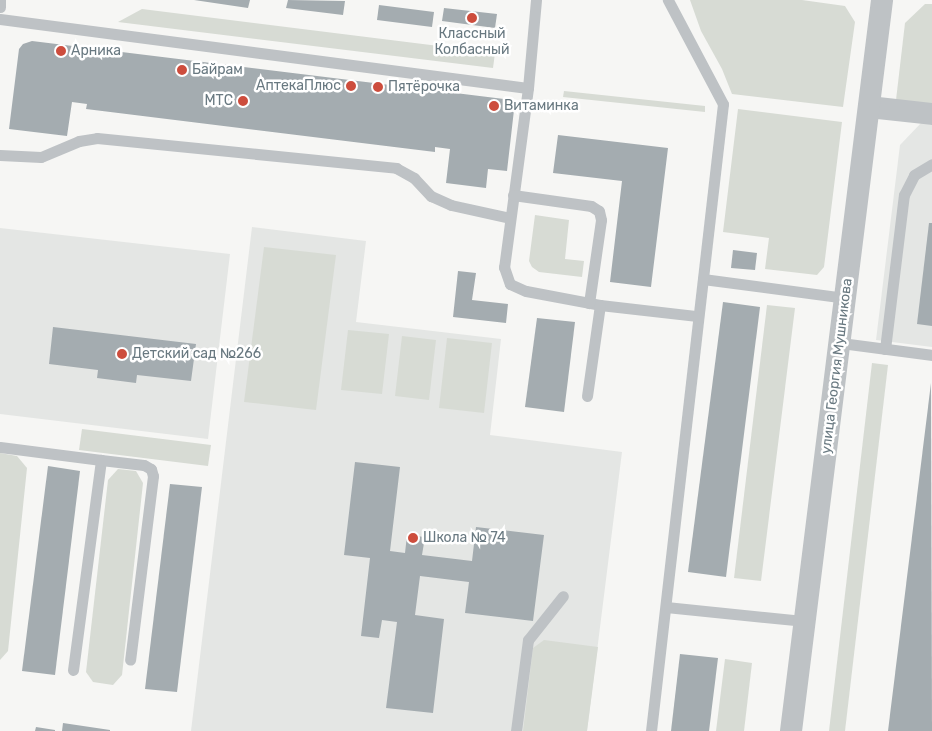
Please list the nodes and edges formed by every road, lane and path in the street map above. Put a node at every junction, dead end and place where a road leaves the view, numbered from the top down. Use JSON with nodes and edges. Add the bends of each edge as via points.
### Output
{"nodes":[{"id":1,"x":0,"y":0,"type":"edge"},
{"id":2,"x":536,"y":0,"type":"edge"},
{"id":3,"x":668,"y":0,"type":"edge"},
{"id":4,"x":882,"y":0,"type":"edge"},
{"id":5,"x":0,"y":7,"type":"edge"},
{"id":6,"x":0,"y":18,"type":"edge"},
{"id":7,"x":528,"y":88,"type":"junction"},
{"id":8,"x":869,"y":107,"type":"junction"},
{"id":9,"x":932,"y":114,"type":"edge"},
{"id":10,"x":0,"y":154,"type":"edge"},
{"id":11,"x":932,"y":164,"type":"edge"},
{"id":12,"x":513,"y":195,"type":"junction"},
{"id":13,"x":510,"y":218,"type":"junction"},
{"id":14,"x":703,"y":279,"type":"junction"},
{"id":15,"x":845,"y":298,"type":"junction"},
{"id":16,"x":594,"y":304,"type":"junction"},
{"id":17,"x":697,"y":316,"type":"junction"},
{"id":18,"x":840,"y":343,"type":"junction"},
{"id":19,"x":885,"y":349,"type":"junction"},
{"id":20,"x":932,"y":355,"type":"edge"},
{"id":21,"x":588,"y":396,"type":"dead end"},
{"id":22,"x":0,"y":447,"type":"edge"},
{"id":23,"x":101,"y":460,"type":"junction"},
{"id":24,"x":564,"y":596,"type":"dead end"},
{"id":25,"x":666,"y":607,"type":"junction"},
{"id":26,"x":805,"y":621,"type":"junction"},
{"id":27,"x":130,"y":660,"type":"dead end"},
{"id":28,"x":73,"y":670,"type":"dead end"},
{"id":29,"x":516,"y":731,"type":"edge"},
{"id":30,"x":651,"y":731,"type":"edge"},
{"id":31,"x":791,"y":731,"type":"edge"}],
"edges":[{"from":1,"to":5,"type":"lane"},
{"from":2,"to":7,"type":"lane"},
{"from":3,"to":14,"type":"lane","via":[[723,104]]},
{"from":4,"to":8,"type":"street","name":"улица Георгия Мушникова"},
{"from":6,"to":7,"type":"lane"},
{"from":7,"to":12,"type":"lane"},
{"from":8,"to":9,"type":"street"},
{"from":8,"to":15,"type":"street","name":"улица Георгия Мушникова"},
{"from":10,"to":13,"type":"lane","via":[[41,157],[79,141],[97,138],[396,168],[414,178],[431,196],[451,205]]},
{"from":11,"to":19,"type":"lane","via":[[914,175],[904,194]]},
{"from":12,"to":13,"type":"lane"},
{"from":12,"to":16,"type":"lane","via":[[590,206],[599,211]]},
{"from":13,"to":16,"type":"lane","via":[[504,267],[510,284],[526,291]]},
{"from":14,"to":15,"type":"lane"},
{"from":14,"to":17,"type":"lane"},
{"from":15,"to":18,"type":"street","name":"улица Георгия Мушникова"},
{"from":16,"to":17,"type":"lane"},
{"from":16,"to":21,"type":"lane"},
{"from":17,"to":25,"type":"lane"},
{"from":18,"to":19,"type":"lane"},
{"from":18,"to":26,"type":"street","name":"улица Георгия Мушникова"},
{"from":19,"to":20,"type":"lane"},
{"from":22,"to":23,"type":"lane"},
{"from":23,"to":27,"type":"lane","via":[[144,465],[151,469],[153,476]]},
{"from":23,"to":28,"type":"lane"},
{"from":24,"to":29,"type":"lane","via":[[528,640]]},
{"from":25,"to":26,"type":"lane"},
{"from":25,"to":30,"type":"lane"},
{"from":26,"to":31,"type":"street","name":"улица Георгия Мушникова"}]}
